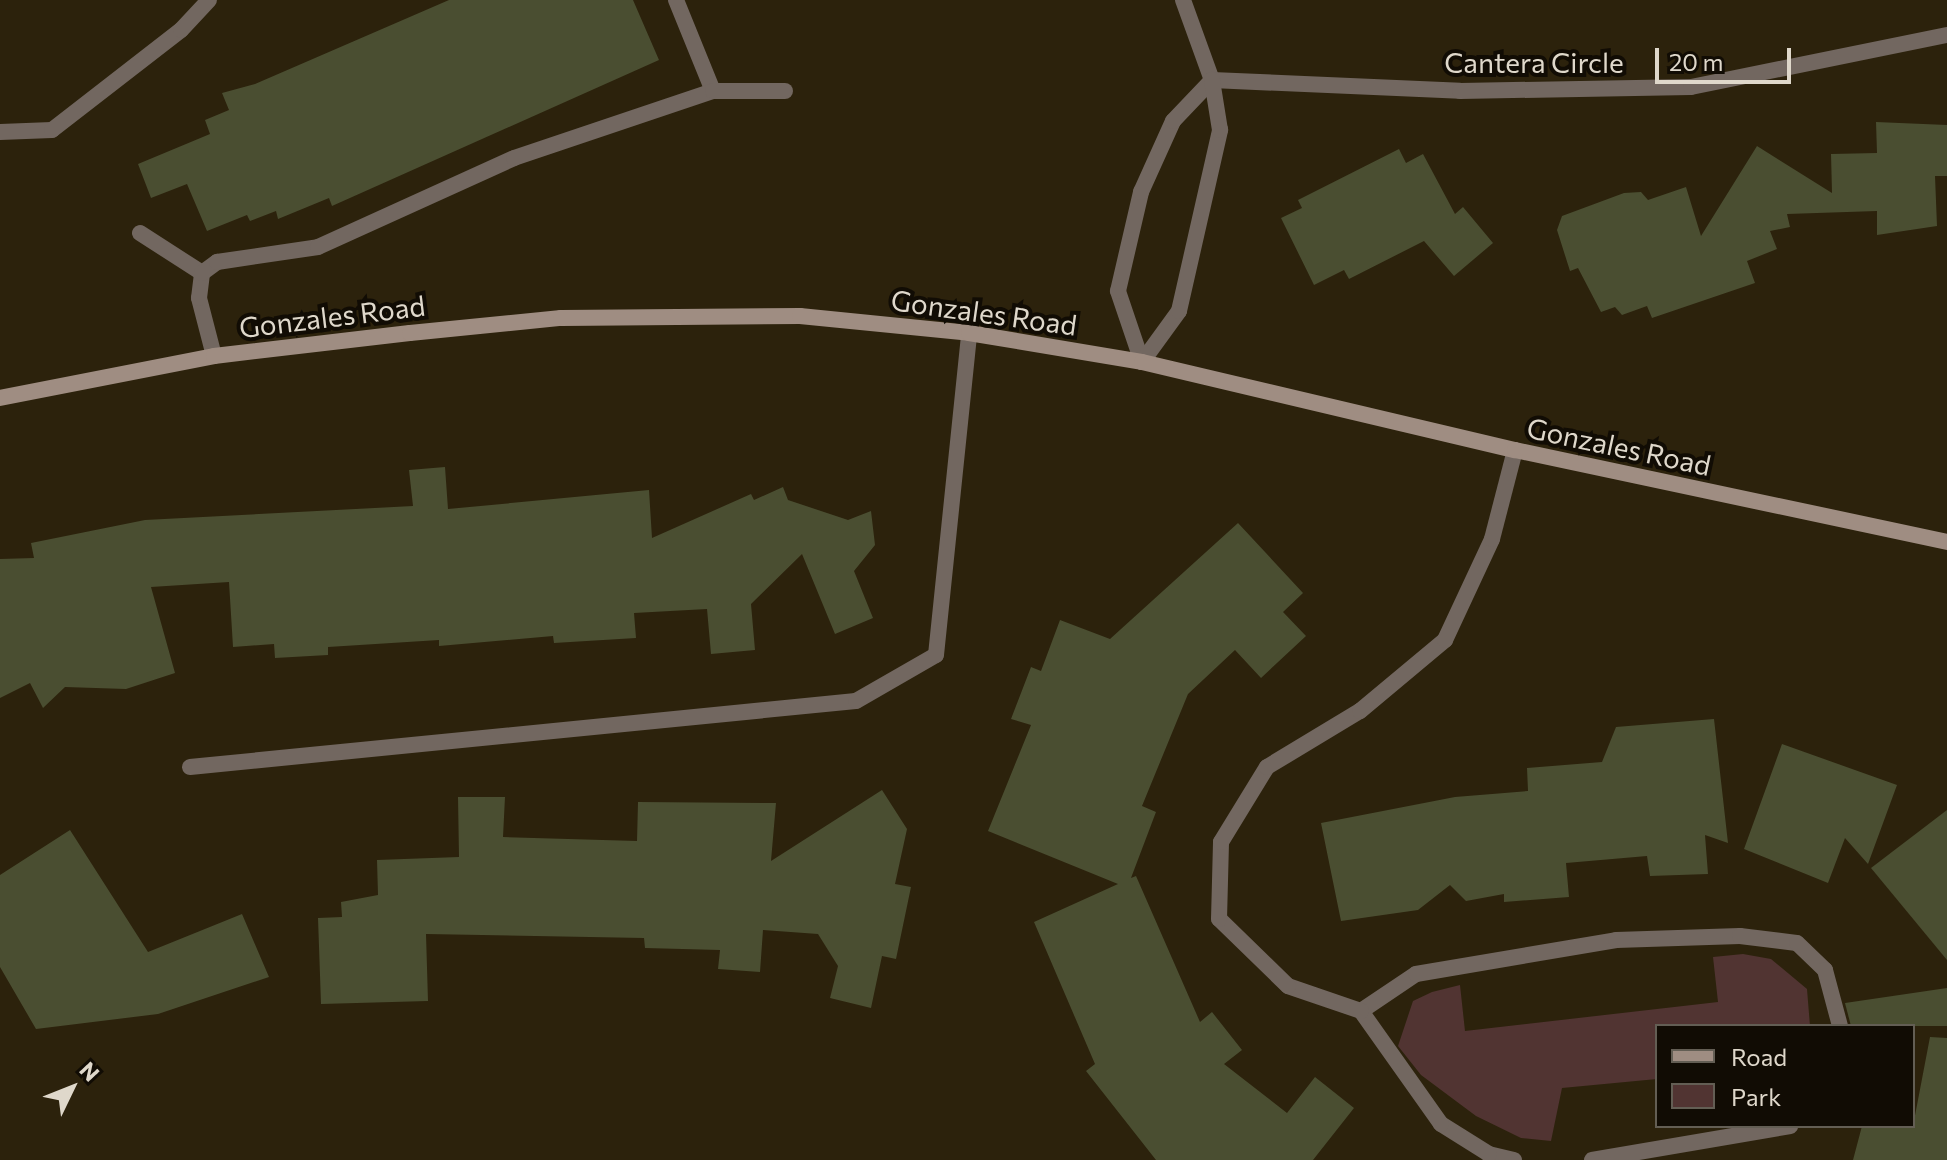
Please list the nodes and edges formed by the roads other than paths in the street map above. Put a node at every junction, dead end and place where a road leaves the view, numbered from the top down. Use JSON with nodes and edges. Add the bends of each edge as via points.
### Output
{"nodes":[{"id":1,"x":209,"y":0,"type":"edge"},
{"id":2,"x":676,"y":0,"type":"edge"},
{"id":3,"x":1183,"y":0,"type":"edge"},
{"id":4,"x":1947,"y":35,"type":"edge"},
{"id":5,"x":1212,"y":80,"type":"junction"},
{"id":6,"x":713,"y":91,"type":"junction"},
{"id":7,"x":785,"y":91,"type":"dead end"},
{"id":8,"x":0,"y":132,"type":"edge"},
{"id":9,"x":140,"y":233,"type":"dead end"},
{"id":10,"x":202,"y":273,"type":"junction"},
{"id":11,"x":969,"y":333,"type":"junction"},
{"id":12,"x":214,"y":356,"type":"junction"},
{"id":13,"x":1142,"y":362,"type":"junction"},
{"id":14,"x":0,"y":398,"type":"edge"},
{"id":15,"x":1515,"y":450,"type":"junction"},
{"id":16,"x":1947,"y":542,"type":"edge"},
{"id":17,"x":190,"y":767,"type":"dead end"},
{"id":18,"x":1361,"y":1011,"type":"junction"},
{"id":19,"x":1839,"y":1024,"type":"edge"},
{"id":20,"x":1778,"y":1128,"type":"edge"},
{"id":21,"x":1514,"y":1160,"type":"edge"},
{"id":22,"x":1592,"y":1160,"type":"edge"}],
"edges":[{"from":1,"to":8,"type":"street","via":[[181,30],[52,130]]},
{"from":2,"to":6,"type":"street"},
{"from":3,"to":5,"type":"street"},
{"from":4,"to":5,"type":"street","name":"Cantera Circle","via":[[1691,87],[1460,91]]},
{"from":5,"to":13,"type":"street","via":[[1220,130],[1179,311]]},
{"from":5,"to":13,"type":"street","via":[[1173,121],[1141,192],[1118,291]]},
{"from":6,"to":7,"type":"street"},
{"from":6,"to":10,"type":"street","via":[[514,158],[318,247],[217,262]]},
{"from":9,"to":10,"type":"street"},
{"from":10,"to":12,"type":"street","via":[[199,298]]},
{"from":11,"to":12,"type":"street","name":"Gonzales Road","via":[[800,316],[592,317]]},
{"from":11,"to":13,"type":"street","name":"Gonzales Road"},
{"from":11,"to":17,"type":"street","via":[[936,655],[856,701]]},
{"from":12,"to":14,"type":"street","name":"Gonzales Road"},
{"from":13,"to":15,"type":"street","name":"Gonzales Road"},
{"from":15,"to":16,"type":"street","name":"Gonzales Road"},
{"from":15,"to":18,"type":"street","via":[[1492,539],[1445,640],[1360,711],[1267,767],[1221,842],[1219,919],[1288,986]]},
{"from":18,"to":19,"type":"street","via":[[1416,974],[1616,940],[1740,936],[1797,943],[1825,970]]},
{"from":18,"to":21,"type":"street","via":[[1441,1124],[1489,1154]]},
{"from":20,"to":22,"type":"street"}]}
